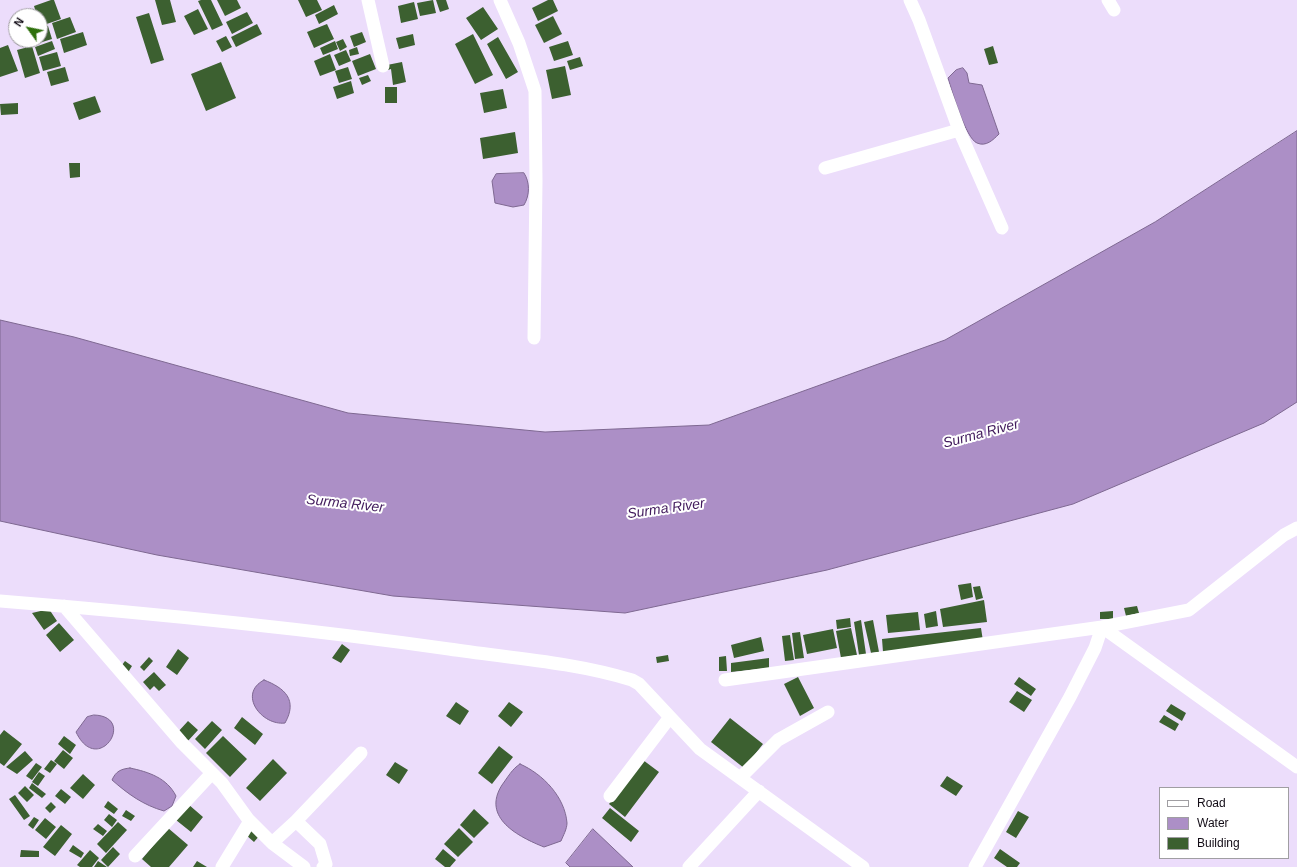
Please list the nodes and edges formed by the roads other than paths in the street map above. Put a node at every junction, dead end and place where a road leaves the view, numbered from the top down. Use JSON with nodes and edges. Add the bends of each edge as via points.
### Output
{"nodes":[{"id":1,"x":368,"y":0,"type":"edge"},
{"id":2,"x":500,"y":0,"type":"edge"},
{"id":3,"x":910,"y":0,"type":"edge"},
{"id":4,"x":383,"y":66,"type":"dead end"},
{"id":5,"x":959,"y":130,"type":"junction"},
{"id":6,"x":826,"y":168,"type":"dead end"},
{"id":7,"x":1002,"y":228,"type":"dead end"},
{"id":8,"x":534,"y":338,"type":"dead end"},
{"id":9,"x":1297,"y":528,"type":"edge"},
{"id":10,"x":0,"y":601,"type":"edge"},
{"id":11,"x":64,"y":606,"type":"junction"},
{"id":12,"x":1102,"y":627,"type":"junction"},
{"id":13,"x":725,"y":680,"type":"dead end"},
{"id":14,"x":828,"y":712,"type":"dead end"},
{"id":15,"x":670,"y":718,"type":"junction"},
{"id":16,"x":360,"y":753,"type":"dead end"},
{"id":17,"x":1297,"y":766,"type":"edge"},
{"id":18,"x":212,"y":772,"type":"junction"},
{"id":19,"x":740,"y":778,"type":"junction"},
{"id":20,"x":759,"y":791,"type":"junction"},
{"id":21,"x":610,"y":796,"type":"dead end"},
{"id":22,"x":296,"y":820,"type":"junction"},
{"id":23,"x":250,"y":821,"type":"junction"},
{"id":24,"x":272,"y":843,"type":"junction"},
{"id":25,"x":135,"y":856,"type":"dead end"},
{"id":26,"x":222,"y":867,"type":"edge"},
{"id":27,"x":304,"y":867,"type":"edge"},
{"id":28,"x":323,"y":867,"type":"edge"},
{"id":29,"x":689,"y":867,"type":"edge"},
{"id":30,"x":863,"y":867,"type":"edge"},
{"id":31,"x":975,"y":867,"type":"edge"}],
"edges":[{"from":1,"to":4,"type":"street"},
{"from":2,"to":8,"type":"street","via":[[520,43],[535,91]]},
{"from":3,"to":5,"type":"street"},
{"from":5,"to":6,"type":"street"},
{"from":5,"to":7,"type":"street"},
{"from":9,"to":12,"type":"street","via":[[1284,534],[1188,610]]},
{"from":10,"to":11,"type":"street"},
{"from":11,"to":15,"type":"street","via":[[377,639],[573,666],[632,680],[639,684]]},
{"from":11,"to":18,"type":"street","via":[[182,743]]},
{"from":12,"to":13,"type":"street"},
{"from":12,"to":17,"type":"street"},
{"from":12,"to":31,"type":"street","via":[[1095,648],[1070,697]]},
{"from":14,"to":19,"type":"street","via":[[778,740]]},
{"from":15,"to":19,"type":"street","via":[[700,748]]},
{"from":15,"to":21,"type":"street"},
{"from":16,"to":22,"type":"street"},
{"from":18,"to":23,"type":"street"},
{"from":18,"to":25,"type":"street"},
{"from":19,"to":20,"type":"street"},
{"from":20,"to":29,"type":"street"},
{"from":20,"to":30,"type":"street"},
{"from":22,"to":24,"type":"street"},
{"from":22,"to":28,"type":"street","via":[[320,844],[326,864]]},
{"from":23,"to":24,"type":"street"},
{"from":23,"to":26,"type":"street"},
{"from":24,"to":27,"type":"street"}]}
